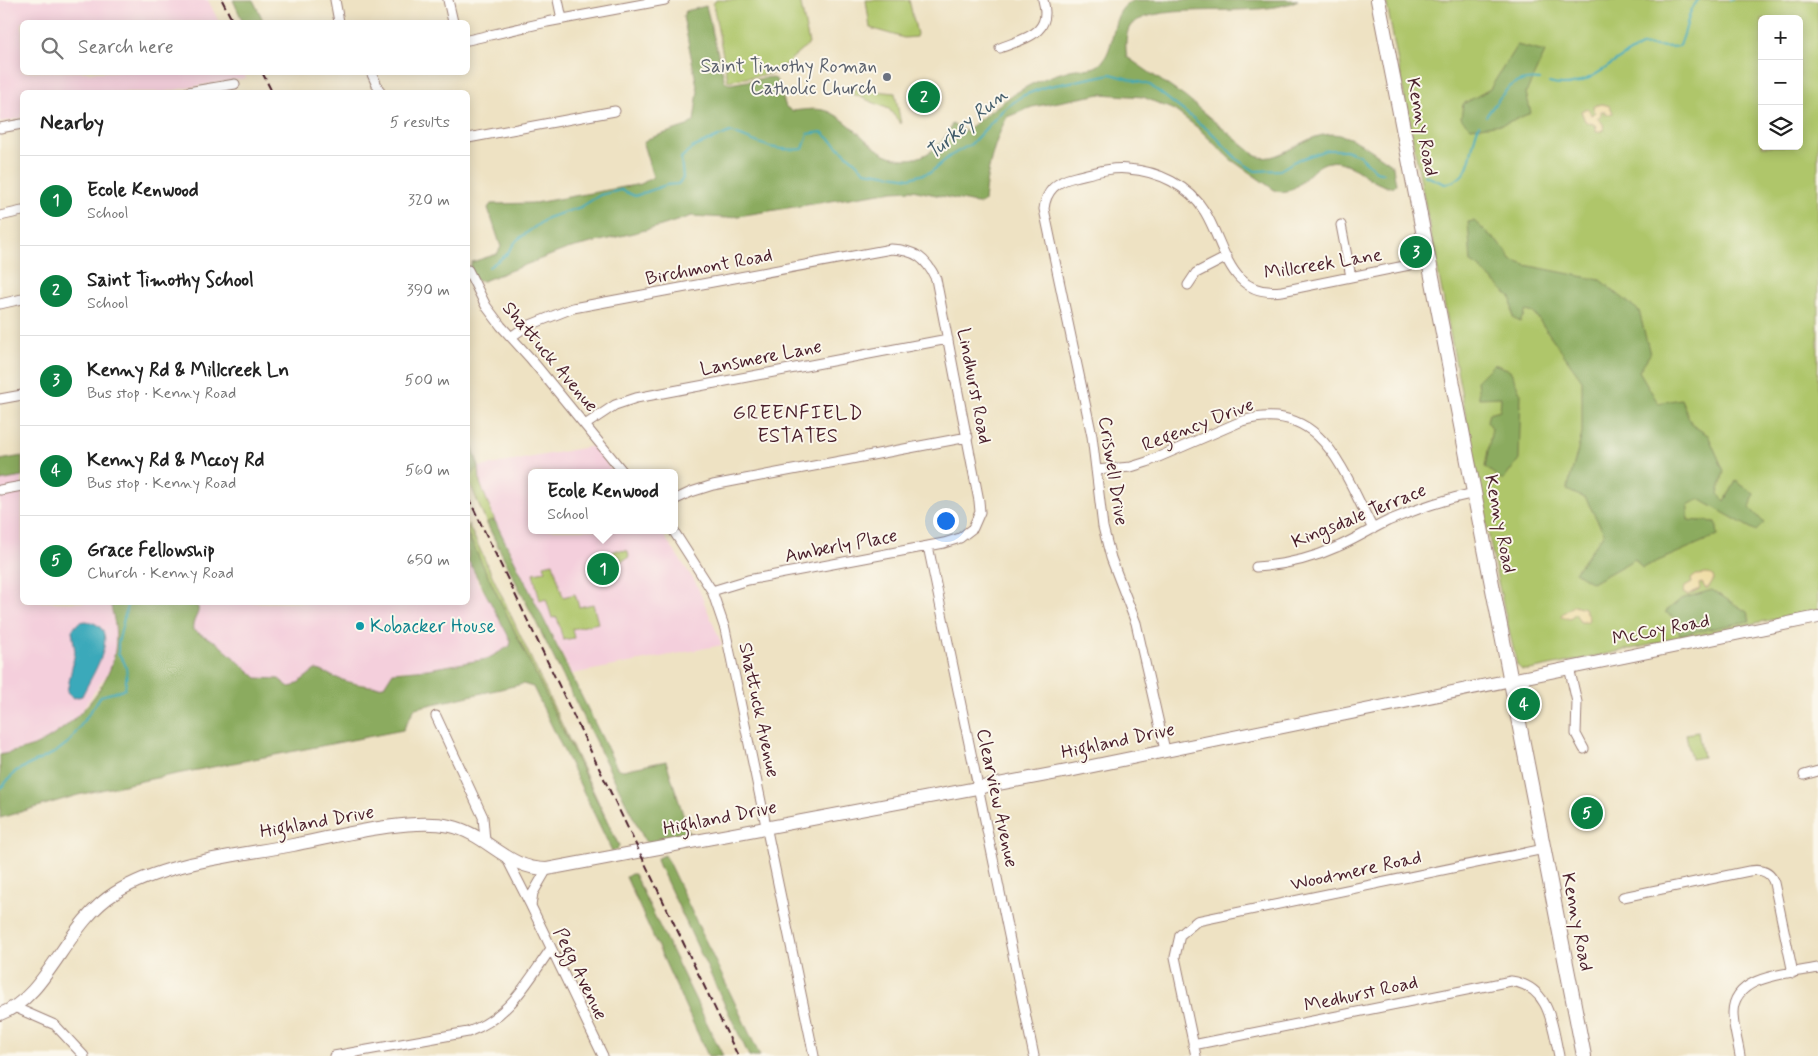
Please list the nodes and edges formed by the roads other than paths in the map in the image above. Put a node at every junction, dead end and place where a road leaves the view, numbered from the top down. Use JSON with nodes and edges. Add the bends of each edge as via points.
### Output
{"nodes":[{"id":1,"x":335,"y":0,"type":"edge"},
{"id":2,"x":448,"y":0,"type":"edge"},
{"id":3,"x":558,"y":0,"type":"edge"},
{"id":4,"x":664,"y":0,"type":"edge"},
{"id":5,"x":1043,"y":0,"type":"edge"},
{"id":6,"x":1378,"y":0,"type":"edge"},
{"id":7,"x":562,"y":19,"type":"junction"},
{"id":8,"x":339,"y":20,"type":"edge"},
{"id":9,"x":453,"y":20,"type":"edge"},
{"id":10,"x":470,"y":40,"type":"edge"},
{"id":11,"x":1000,"y":48,"type":"dead end"},
{"id":12,"x":372,"y":75,"type":"edge"},
{"id":13,"x":235,"y":84,"type":"dead end"},
{"id":14,"x":200,"y":90,"type":"edge"},
{"id":15,"x":379,"y":90,"type":"edge"},
{"id":16,"x":615,"y":111,"type":"dead end"},
{"id":17,"x":20,"y":124,"type":"edge"},
{"id":18,"x":0,"y":128,"type":"edge"},
{"id":19,"x":470,"y":138,"type":"edge"},
{"id":20,"x":1048,"y":193,"type":"joint"},
{"id":21,"x":20,"y":211,"type":"edge"},
{"id":22,"x":0,"y":216,"type":"edge"},
{"id":23,"x":1341,"y":225,"type":"dead end"},
{"id":24,"x":919,"y":254,"type":"joint"},
{"id":25,"x":1227,"y":256,"type":"junction"},
{"id":26,"x":1430,"y":261,"type":"junction"},
{"id":27,"x":470,"y":275,"type":"edge"},
{"id":28,"x":1351,"y":277,"type":"junction"},
{"id":29,"x":1188,"y":285,"type":"dead end"},
{"id":30,"x":20,"y":300,"type":"edge"},
{"id":31,"x":0,"y":304,"type":"edge"},
{"id":32,"x":512,"y":337,"type":"junction"},
{"id":33,"x":948,"y":339,"type":"junction"},
{"id":34,"x":20,"y":395,"type":"edge"},
{"id":35,"x":0,"y":399,"type":"edge"},
{"id":36,"x":585,"y":425,"type":"junction"},
{"id":37,"x":968,"y":437,"type":"junction"},
{"id":38,"x":621,"y":469,"type":"edge"},
{"id":39,"x":1096,"y":470,"type":"junction"},
{"id":40,"x":20,"y":486,"type":"edge"},
{"id":41,"x":0,"y":490,"type":"edge"},
{"id":42,"x":1475,"y":493,"type":"junction"},
{"id":43,"x":678,"y":498,"type":"edge"},
{"id":44,"x":973,"y":528,"type":"joint"},
{"id":45,"x":1373,"y":529,"type":"junction"},
{"id":46,"x":676,"y":534,"type":"edge"},
{"id":47,"x":928,"y":546,"type":"junction"},
{"id":48,"x":1256,"y":567,"type":"dead end"},
{"id":49,"x":712,"y":591,"type":"junction"},
{"id":50,"x":1818,"y":617,"type":"edge"},
{"id":51,"x":1570,"y":667,"type":"junction"},
{"id":52,"x":1511,"y":679,"type":"junction"},
{"id":53,"x":436,"y":716,"type":"dead end"},
{"id":54,"x":1584,"y":749,"type":"dead end"},
{"id":55,"x":1165,"y":750,"type":"junction"},
{"id":56,"x":1818,"y":772,"type":"edge"},
{"id":57,"x":1804,"y":775,"type":"dead end"},
{"id":58,"x":978,"y":788,"type":"junction"},
{"id":59,"x":766,"y":828,"type":"junction"},
{"id":60,"x":485,"y":841,"type":"junction"},
{"id":61,"x":1544,"y":849,"type":"junction"},
{"id":62,"x":506,"y":857,"type":"junction"},
{"id":63,"x":547,"y":869,"type":"junction"},
{"id":64,"x":1623,"y":897,"type":"dead end"},
{"id":65,"x":531,"y":906,"type":"junction"},
{"id":66,"x":550,"y":950,"type":"junction"},
{"id":67,"x":1818,"y":968,"type":"edge"},
{"id":68,"x":1793,"y":973,"type":"junction"},
{"id":69,"x":14,"y":1007,"type":"junction"},
{"id":70,"x":0,"y":1014,"type":"edge"},
{"id":71,"x":1194,"y":1046,"type":"junction"},
{"id":72,"x":84,"y":1056,"type":"edge"},
{"id":73,"x":334,"y":1056,"type":"edge"},
{"id":74,"x":602,"y":1056,"type":"edge"},
{"id":75,"x":814,"y":1056,"type":"edge"},
{"id":76,"x":1034,"y":1056,"type":"edge"},
{"id":77,"x":1196,"y":1056,"type":"edge"},
{"id":78,"x":1559,"y":1056,"type":"edge"},
{"id":79,"x":1584,"y":1056,"type":"edge"},
{"id":80,"x":1740,"y":1056,"type":"edge"}],
"edges":[{"from":1,"to":8,"type":"street"},
{"from":2,"to":9,"type":"street"},
{"from":3,"to":7,"type":"street"},
{"from":4,"to":7,"type":"street"},
{"from":5,"to":11,"type":"street","via":[[1046,18],[1041,28]]},
{"from":6,"to":26,"type":"main road","name":"Kenny Road"},
{"from":7,"to":10,"type":"street"},
{"from":12,"to":15,"type":"street"},
{"from":13,"to":14,"type":"street"},
{"from":16,"to":19,"type":"street"},
{"from":17,"to":18,"type":"street"},
{"from":20,"to":25,"type":"street","name":"Millcreek Lane","via":[[1070,178],[1126,168],[1170,179],[1204,210]]},
{"from":20,"to":39,"type":"street","name":"Criswell Drive","via":[[1044,209],[1090,427]]},
{"from":21,"to":22,"type":"street"},
{"from":23,"to":28,"type":"street"},
{"from":24,"to":32,"type":"street","name":"Birchmont Road","via":[[891,249],[573,308],[525,327]]},
{"from":24,"to":33,"type":"street","name":"Lindhurst Road","via":[[930,265],[936,279]]},
{"from":25,"to":28,"type":"street","name":"Millcreek Lane","via":[[1240,280],[1262,292]]},
{"from":25,"to":29,"type":"street","via":[[1196,273]]},
{"from":26,"to":28,"type":"street","name":"Millcreek Lane"},
{"from":26,"to":42,"type":"main road","name":"Kenny Road"},
{"from":27,"to":32,"type":"street","name":"Shattuck Avenue","via":[[486,306]]},
{"from":30,"to":31,"type":"street"},
{"from":32,"to":36,"type":"street","name":"Shattuck Avenue"},
{"from":33,"to":36,"type":"street","name":"Lansmere Lane","via":[[636,398],[615,405]]},
{"from":33,"to":37,"type":"street","name":"Lindhurst Road"},
{"from":34,"to":35,"type":"street"},
{"from":36,"to":38,"type":"street","name":"Shattuck Avenue"},
{"from":37,"to":43,"type":"street","via":[[714,485]]},
{"from":37,"to":44,"type":"street","name":"Lindhurst Road","via":[[980,501],[980,512]]},
{"from":39,"to":45,"type":"street","name":"Regency Drive","via":[[1147,462],[1242,421],[1259,416],[1278,416],[1296,420],[1324,439]]},
{"from":39,"to":55,"type":"street","name":"Criswell Drive","via":[[1103,527],[1111,558],[1136,623]]},
{"from":40,"to":41,"type":"street"},
{"from":42,"to":45,"type":"street","name":"Kingsdale Terrace","via":[[1432,504]]},
{"from":42,"to":52,"type":"main road","name":"Kenny Road"},
{"from":44,"to":47,"type":"street","name":"Amberly Place","via":[[960,538]]},
{"from":45,"to":48,"type":"street","name":"Kingsdale Terrace","via":[[1315,556]]},
{"from":46,"to":49,"type":"street","name":"Shattuck Avenue"},
{"from":47,"to":49,"type":"street","name":"Amberly Place","via":[[748,580]]},
{"from":47,"to":58,"type":"street","name":"Clearview Avenue"},
{"from":49,"to":59,"type":"street","name":"Shattuck Avenue","via":[[728,640]]},
{"from":50,"to":51,"type":"street","name":"McCoy Road"},
{"from":51,"to":52,"type":"street","name":"McCoy Road"},
{"from":51,"to":54,"type":"street","via":[[1577,702],[1576,734]]},
{"from":52,"to":55,"type":"street","name":"Highland Drive"},
{"from":52,"to":61,"type":"main road","name":"Kenny Road"},
{"from":53,"to":60,"type":"street","via":[[482,817]]},
{"from":55,"to":58,"type":"street","name":"Highland Drive"},
{"from":56,"to":57,"type":"street"},
{"from":58,"to":59,"type":"street","name":"Highland Drive"},
{"from":58,"to":76,"type":"street","name":"Clearview Avenue"},
{"from":59,"to":63,"type":"street","name":"Highland Drive"},
{"from":59,"to":75,"type":"street","name":"Shattuck Avenue"},
{"from":60,"to":62,"type":"street","name":"Highland Drive"},
{"from":60,"to":69,"type":"street","name":"Highland Drive","via":[[464,829],[428,823],[203,862],[140,880],[115,893],[88,916],[32,993]]},
{"from":61,"to":71,"type":"street","name":"Woodmere Road","via":[[1197,921],[1180,935],[1176,949],[1176,964]]},
{"from":61,"to":79,"type":"main road","name":"Kenny Road"},
{"from":62,"to":63,"type":"street","name":"Highland Drive","via":[[526,868]]},
{"from":62,"to":65,"type":"street","name":"Pegg Avenue"},
{"from":63,"to":65,"type":"street","via":[[533,893]]},
{"from":64,"to":68,"type":"street","via":[[1749,871],[1767,872],[1774,883]]},
{"from":65,"to":66,"type":"street","name":"Pegg Avenue"},
{"from":66,"to":73,"type":"street","via":[[510,1005],[500,1016],[483,1026],[468,1032]]},
{"from":66,"to":74,"type":"street","name":"Pegg Avenue"},
{"from":67,"to":68,"type":"street"},
{"from":68,"to":80,"type":"street","via":[[1752,982],[1737,997],[1733,1013]]},
{"from":69,"to":70,"type":"street","name":"Highland Drive"},
{"from":69,"to":72,"type":"street","via":[[55,1025]]},
{"from":71,"to":77,"type":"street"},
{"from":71,"to":78,"type":"street","name":"Medhurst Road","via":[[1503,981],[1519,982],[1534,989],[1544,1000]]}]}
